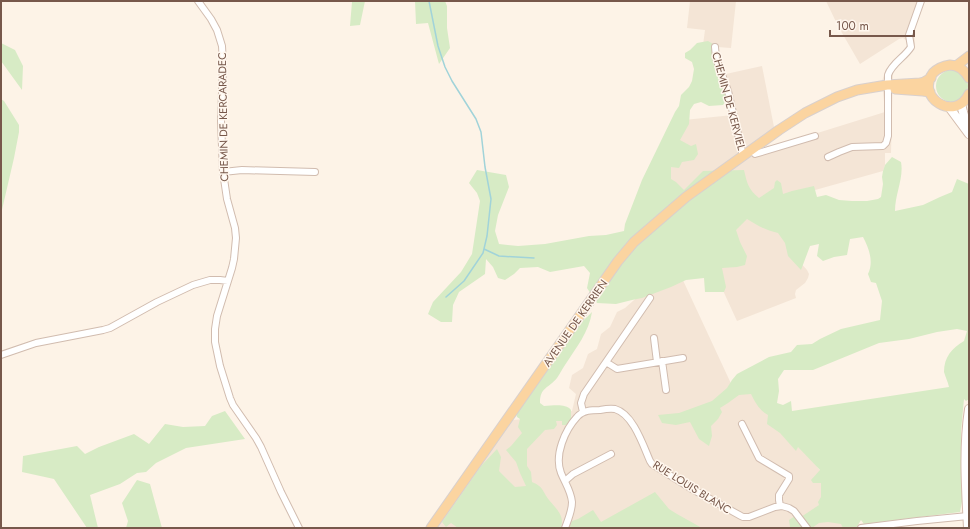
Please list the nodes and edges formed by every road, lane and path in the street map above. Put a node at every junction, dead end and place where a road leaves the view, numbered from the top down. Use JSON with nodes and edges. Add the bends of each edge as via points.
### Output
{"nodes":[{"id":1,"x":198,"y":1,"type":"edge"},
{"id":2,"x":920,"y":1,"type":"edge"},
{"id":3,"x":715,"y":47,"type":"dead end"},
{"id":4,"x":969,"y":56,"type":"edge"},
{"id":5,"x":956,"y":66,"type":"junction"},
{"id":6,"x":930,"y":78,"type":"junction"},
{"id":7,"x":969,"y":78,"type":"edge"},
{"id":8,"x":888,"y":87,"type":"junction"},
{"id":9,"x":930,"y":92,"type":"junction"},
{"id":10,"x":969,"y":94,"type":"edge"},
{"id":11,"x":961,"y":104,"type":"junction"},
{"id":12,"x":949,"y":107,"type":"junction"},
{"id":13,"x":969,"y":133,"type":"edge"},
{"id":14,"x":815,"y":136,"type":"dead end"},
{"id":15,"x":752,"y":149,"type":"junction"},
{"id":16,"x":744,"y":156,"type":"junction"},
{"id":17,"x":828,"y":157,"type":"dead end"},
{"id":18,"x":222,"y":172,"type":"junction"},
{"id":19,"x":315,"y":172,"type":"dead end"},
{"id":20,"x":228,"y":281,"type":"junction"},
{"id":21,"x":650,"y":298,"type":"dead end"},
{"id":22,"x":654,"y":338,"type":"dead end"},
{"id":23,"x":1,"y":355,"type":"edge"},
{"id":24,"x":683,"y":358,"type":"dead end"},
{"id":25,"x":606,"y":362,"type":"junction"},
{"id":26,"x":660,"y":362,"type":"junction"},
{"id":27,"x":666,"y":390,"type":"dead end"},
{"id":28,"x":969,"y":409,"type":"edge"},
{"id":29,"x":583,"y":412,"type":"junction"},
{"id":30,"x":742,"y":424,"type":"dead end"},
{"id":31,"x":967,"y":442,"type":"edge"},
{"id":32,"x":611,"y":454,"type":"dead end"},
{"id":33,"x":565,"y":481,"type":"junction"},
{"id":34,"x":780,"y":506,"type":"junction"},
{"id":35,"x":968,"y":516,"type":"junction"},
{"id":36,"x":806,"y":526,"type":"edge"},
{"id":37,"x":299,"y":528,"type":"edge"},
{"id":38,"x":431,"y":528,"type":"edge"},
{"id":39,"x":565,"y":528,"type":"edge"},
{"id":40,"x":862,"y":528,"type":"edge"},
{"id":41,"x":968,"y":528,"type":"edge"}],
"edges":[{"from":1,"to":18,"type":"street","name":"CHEMIN DE KERCARADEC","via":[[214,24],[222,46]]},
{"from":2,"to":8,"type":"street","via":[[909,35],[911,48],[891,68]]},
{"from":3,"to":16,"type":"street","name":"CHEMIN DE KERVIEL"},
{"from":4,"to":5,"type":"main road"},
{"from":5,"to":6,"type":"main road","via":[[944,66]]},
{"from":5,"to":7,"type":"main road"},
{"from":6,"to":8,"type":"main road","name":"AVENUE DE KERRIEN","via":[[920,83]]},
{"from":6,"to":9,"type":"main road"},
{"from":8,"to":9,"type":"main road","name":"AVENUE DE KERRIEN"},
{"from":8,"to":15,"type":"main road","name":"AVENUE DE KERRIEN","via":[[821,104]]},
{"from":8,"to":17,"type":"street","via":[[886,143],[883,146],[852,147]]},
{"from":9,"to":12,"type":"main road","via":[[937,103]]},
{"from":10,"to":11,"type":"main road"},
{"from":11,"to":12,"type":"main road"},
{"from":11,"to":13,"type":"main road"},
{"from":12,"to":13,"type":"main road"},
{"from":14,"to":15,"type":"street","via":[[756,154]]},
{"from":15,"to":16,"type":"main road","name":"AVENUE DE KERRIEN"},
{"from":16,"to":38,"type":"main road","name":"AVENUE DE KERRIEN","via":[[686,197],[630,245]]},
{"from":18,"to":19,"type":"street"},
{"from":18,"to":20,"type":"street","name":"CHEMIN DE KERCARADEC","via":[[236,238]]},
{"from":20,"to":23,"type":"street","via":[[200,282],[110,328],[36,343]]},
{"from":20,"to":37,"type":"street","name":"CHEMIN DE KERCARADEC","via":[[214,333],[226,390],[261,447]]},
{"from":21,"to":25,"type":"street"},
{"from":22,"to":26,"type":"street"},
{"from":24,"to":26,"type":"street"},
{"from":25,"to":26,"type":"street","via":[[617,369]]},
{"from":25,"to":29,"type":"street","via":[[582,398],[580,403]]},
{"from":26,"to":27,"type":"street"},
{"from":28,"to":31,"type":"main road"},
{"from":29,"to":33,"type":"street","via":[[571,425],[559,452],[560,469]]},
{"from":29,"to":34,"type":"street","name":"RUE LOUIS BLANC","via":[[618,410],[634,425],[651,466],[743,517]]},
{"from":30,"to":34,"type":"street","via":[[760,458],[789,476],[780,495]]},
{"from":31,"to":35,"type":"main road","via":[[965,473]]},
{"from":32,"to":33,"type":"street"},
{"from":33,"to":39,"type":"street","via":[[572,501]]},
{"from":34,"to":36,"type":"street","via":[[794,511]]},
{"from":35,"to":40,"type":"street"},
{"from":35,"to":41,"type":"main road"}]}
